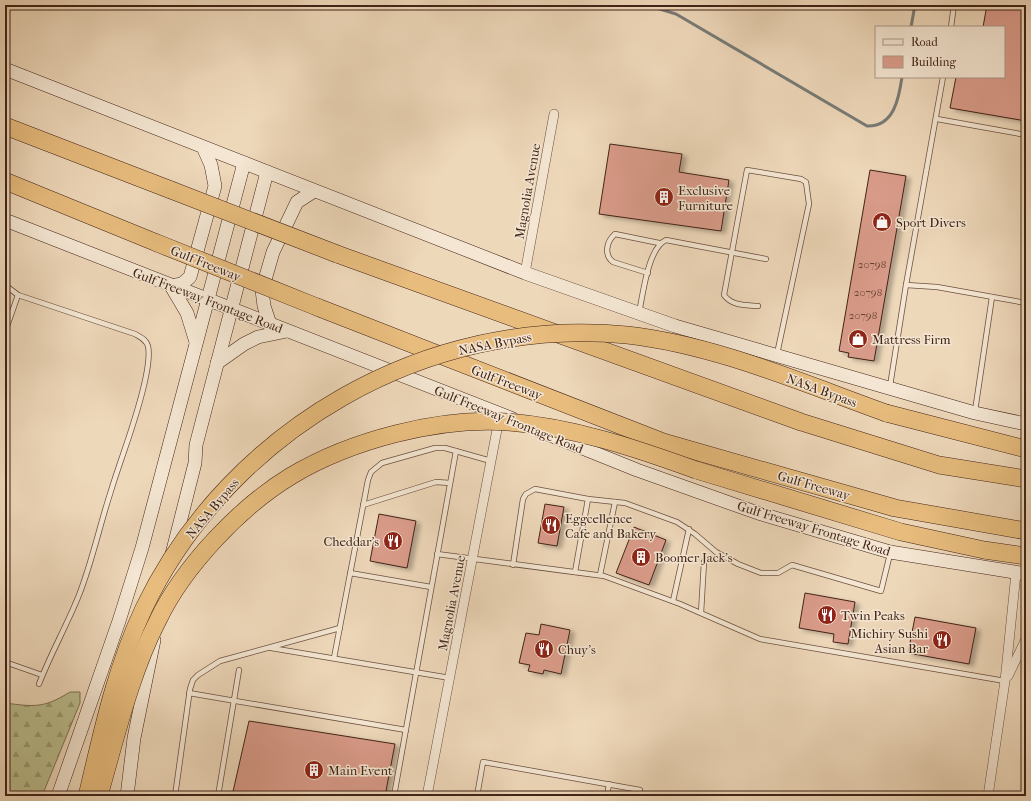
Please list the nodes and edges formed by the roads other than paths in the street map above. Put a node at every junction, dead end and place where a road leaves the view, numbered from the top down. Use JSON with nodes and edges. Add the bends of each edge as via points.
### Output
{"nodes":[{"id":1,"x":954,"y":5,"type":"edge"},
{"id":2,"x":951,"y":26,"type":"edge"},
{"id":3,"x":5,"y":69,"type":"edge"},
{"id":4,"x":943,"y":78,"type":"edge"},
{"id":5,"x":554,"y":114,"type":"dead end"},
{"id":6,"x":937,"y":119,"type":"junction"},
{"id":7,"x":5,"y":126,"type":"edge"},
{"id":8,"x":1026,"y":135,"type":"edge"},
{"id":9,"x":203,"y":147,"type":"junction"},
{"id":10,"x":244,"y":163,"type":"junction"},
{"id":11,"x":267,"y":172,"type":"junction"},
{"id":12,"x":5,"y":181,"type":"edge"},
{"id":13,"x":314,"y":191,"type":"junction"},
{"id":14,"x":5,"y":220,"type":"edge"},
{"id":15,"x":659,"y":243,"type":"junction"},
{"id":16,"x":732,"y":253,"type":"junction"},
{"id":17,"x":766,"y":259,"type":"dead end"},
{"id":18,"x":525,"y":273,"type":"junction"},
{"id":19,"x":648,"y":273,"type":"junction"},
{"id":20,"x":5,"y":285,"type":"edge"},
{"id":21,"x":906,"y":285,"type":"junction"},
{"id":22,"x":171,"y":286,"type":"junction"},
{"id":23,"x":18,"y":295,"type":"junction"},
{"id":24,"x":992,"y":297,"type":"junction"},
{"id":25,"x":208,"y":300,"type":"junction"},
{"id":26,"x":1026,"y":303,"type":"edge"},
{"id":27,"x":758,"y":306,"type":"dead end"},
{"id":28,"x":231,"y":309,"type":"junction"},
{"id":29,"x":639,"y":313,"type":"junction"},
{"id":30,"x":270,"y":324,"type":"junction"},
{"id":31,"x":287,"y":331,"type":"junction"},
{"id":32,"x":5,"y":332,"type":"edge"},
{"id":33,"x":196,"y":343,"type":"junction"},
{"id":34,"x":777,"y":355,"type":"junction"},
{"id":35,"x":217,"y":363,"type":"junction"},
{"id":36,"x":890,"y":388,"type":"junction"},
{"id":37,"x":975,"y":413,"type":"junction"},
{"id":38,"x":500,"y":414,"type":"junction"},
{"id":39,"x":1026,"y":424,"type":"edge"},
{"id":40,"x":1026,"y":449,"type":"edge"},
{"id":41,"x":456,"y":451,"type":"junction"},
{"id":42,"x":491,"y":461,"type":"junction"},
{"id":43,"x":1026,"y":480,"type":"edge"},
{"id":44,"x":450,"y":483,"type":"junction"},
{"id":45,"x":588,"y":499,"type":"junction"},
{"id":46,"x":615,"y":502,"type":"junction"},
{"id":47,"x":363,"y":505,"type":"junction"},
{"id":48,"x":689,"y":529,"type":"junction"},
{"id":49,"x":1026,"y":531,"type":"edge"},
{"id":50,"x":890,"y":552,"type":"junction"},
{"id":51,"x":437,"y":554,"type":"junction"},
{"id":52,"x":1026,"y":556,"type":"edge"},
{"id":53,"x":472,"y":560,"type":"junction"},
{"id":54,"x":704,"y":562,"type":"dead end"},
{"id":55,"x":512,"y":565,"type":"junction"},
{"id":56,"x":575,"y":572,"type":"junction"},
{"id":57,"x":350,"y":573,"type":"junction"},
{"id":58,"x":1021,"y":574,"type":"edge"},
{"id":59,"x":600,"y":575,"type":"junction"},
{"id":60,"x":431,"y":587,"type":"junction"},
{"id":61,"x":673,"y":601,"type":"junction"},
{"id":62,"x":701,"y":613,"type":"junction"},
{"id":63,"x":340,"y":628,"type":"junction"},
{"id":64,"x":1026,"y":639,"type":"edge"},
{"id":65,"x":269,"y":648,"type":"junction"},
{"id":66,"x":334,"y":658,"type":"junction"},
{"id":67,"x":5,"y":662,"type":"edge"},
{"id":68,"x":239,"y":670,"type":"dead end"},
{"id":69,"x":416,"y":672,"type":"junction"},
{"id":70,"x":42,"y":675,"type":"junction"},
{"id":71,"x":450,"y":678,"type":"junction"},
{"id":72,"x":1005,"y":681,"type":"junction"},
{"id":73,"x":39,"y":684,"type":"dead end"},
{"id":74,"x":189,"y":693,"type":"junction"},
{"id":75,"x":234,"y":701,"type":"junction"},
{"id":76,"x":406,"y":730,"type":"junction"},
{"id":77,"x":609,"y":784,"type":"junction"},
{"id":78,"x":640,"y":790,"type":"dead end"},
{"id":79,"x":508,"y":794,"type":"dead end"},
{"id":80,"x":58,"y":796,"type":"edge"},
{"id":81,"x":87,"y":796,"type":"edge"},
{"id":82,"x":99,"y":796,"type":"edge"},
{"id":83,"x":126,"y":796,"type":"edge"},
{"id":84,"x":175,"y":796,"type":"edge"},
{"id":85,"x":218,"y":796,"type":"edge"},
{"id":86,"x":394,"y":796,"type":"edge"},
{"id":87,"x":427,"y":796,"type":"edge"},
{"id":88,"x":477,"y":796,"type":"edge"},
{"id":89,"x":517,"y":796,"type":"edge"},
{"id":90,"x":607,"y":796,"type":"edge"},
{"id":91,"x":988,"y":796,"type":"edge"}],
"edges":[{"from":1,"to":2,"type":"lane"},
{"from":3,"to":9,"type":"main road"},
{"from":4,"to":6,"type":"lane"},
{"from":5,"to":18,"type":"street","name":"Magnolia Avenue"},
{"from":6,"to":8,"type":"lane"},
{"from":6,"to":21,"type":"lane"},
{"from":7,"to":43,"type":"highway","bridge":true,"via":[[337,254],[801,422],[939,465]]},
{"from":9,"to":10,"type":"main road"},
{"from":9,"to":22,"type":"main road","via":[[211,165],[215,186],[190,277],[182,284]]},
{"from":10,"to":11,"type":"main road"},
{"from":10,"to":25,"type":"main road"},
{"from":11,"to":13,"type":"main road"},
{"from":11,"to":28,"type":"main road","name":"NASA Bypass"},
{"from":12,"to":49,"type":"highway","name":"Gulf Freeway","bridge":true,"via":[[317,307],[663,442],[895,508]]},
{"from":13,"to":18,"type":"main road"},
{"from":13,"to":30,"type":"main road","via":[[297,202],[273,252],[262,290]]},
{"from":14,"to":22,"type":"main road","name":"Gulf Freeway Frontage Road"},
{"from":15,"to":16,"type":"lane","via":[[666,240]]},
{"from":15,"to":19,"type":"lane","via":[[653,253]]},
{"from":15,"to":19,"type":"lane","via":[[614,234],[610,238],[606,254],[609,259]]},
{"from":16,"to":17,"type":"lane"},
{"from":16,"to":27,"type":"lane","via":[[724,295],[734,304]]},
{"from":16,"to":34,"type":"lane","via":[[747,170],[806,182],[809,204]]},
{"from":18,"to":29,"type":"main road"},
{"from":19,"to":29,"type":"lane"},
{"from":20,"to":23,"type":"lane"},
{"from":21,"to":24,"type":"lane","via":[[937,287]]},
{"from":21,"to":36,"type":"lane"},
{"from":22,"to":25,"type":"main road","name":"Gulf Freeway Frontage Road"},
{"from":22,"to":33,"type":"main road","via":[[187,313]]},
{"from":23,"to":32,"type":"lane"},
{"from":23,"to":70,"type":"lane","via":[[135,334],[143,338],[148,351],[142,400],[110,494],[92,562]]},
{"from":24,"to":26,"type":"lane"},
{"from":24,"to":37,"type":"lane"},
{"from":25,"to":28,"type":"main road","name":"Gulf Freeway Frontage Road"},
{"from":25,"to":33,"type":"main road"},
{"from":28,"to":30,"type":"main road","name":"Gulf Freeway Frontage Road"},
{"from":28,"to":35,"type":"main road","name":"NASA Bypass"},
{"from":29,"to":34,"type":"main road"},
{"from":30,"to":31,"type":"main road","name":"Gulf Freeway Frontage Road"},
{"from":31,"to":35,"type":"main road","via":[[258,337]]},
{"from":31,"to":38,"type":"main road","name":"Gulf Freeway Frontage Road"},
{"from":33,"to":80,"type":"main road","via":[[142,548]]},
{"from":34,"to":36,"type":"main road"},
{"from":35,"to":83,"type":"main road","name":"NASA Bypass","via":[[174,543],[134,738]]},
{"from":36,"to":37,"type":"main road"},
{"from":37,"to":39,"type":"main road"},
{"from":38,"to":42,"type":"street","name":"Magnolia Avenue"},
{"from":38,"to":50,"type":"main road","name":"Gulf Freeway Frontage Road","via":[[637,470],[750,511]]},
{"from":40,"to":81,"type":"highway","name":"NASA Bypass","bridge":true,"via":[[886,413],[719,354],[660,340],[598,333],[538,334],[478,344],[417,362],[374,380],[307,418],[261,454],[206,512],[172,558],[144,607],[122,663]]},
{"from":41,"to":42,"type":"lane"},
{"from":41,"to":44,"type":"lane"},
{"from":41,"to":47,"type":"lane","via":[[435,448],[382,463],[371,472]]},
{"from":42,"to":53,"type":"street","name":"Magnolia Avenue"},
{"from":44,"to":47,"type":"lane","via":[[436,482]]},
{"from":44,"to":51,"type":"lane"},
{"from":45,"to":46,"type":"lane"},
{"from":45,"to":55,"type":"lane","via":[[535,488],[529,491],[524,499]]},
{"from":45,"to":56,"type":"lane"},
{"from":46,"to":48,"type":"lane","via":[[625,503]]},
{"from":46,"to":59,"type":"lane"},
{"from":47,"to":57,"type":"lane"},
{"from":48,"to":50,"type":"lane","via":[[716,552],[761,573],[778,573],[792,565],[881,591]]},
{"from":48,"to":61,"type":"lane"},
{"from":50,"to":58,"type":"main road","name":"Gulf Freeway Frontage Road"},
{"from":51,"to":53,"type":"lane"},
{"from":51,"to":60,"type":"lane"},
{"from":52,"to":82,"type":"highway","name":"NASA Bypass","bridge":true,"via":[[984,550],[901,532],[592,436],[508,422],[464,421],[422,427],[334,455],[291,476],[261,498],[224,531],[182,578],[158,618],[143,652]]},
{"from":53,"to":55,"type":"lane"},
{"from":53,"to":71,"type":"street","name":"Magnolia Avenue"},
{"from":54,"to":62,"type":"lane"},
{"from":55,"to":56,"type":"lane"},
{"from":56,"to":59,"type":"lane"},
{"from":57,"to":60,"type":"lane"},
{"from":57,"to":63,"type":"lane"},
{"from":58,"to":72,"type":"street"},
{"from":59,"to":61,"type":"lane"},
{"from":60,"to":69,"type":"lane"},
{"from":61,"to":62,"type":"lane"},
{"from":62,"to":72,"type":"lane","via":[[760,639]]},
{"from":63,"to":65,"type":"lane"},
{"from":63,"to":66,"type":"lane"},
{"from":64,"to":72,"type":"street"},
{"from":65,"to":66,"type":"lane"},
{"from":65,"to":74,"type":"lane","via":[[211,665],[193,680]]},
{"from":66,"to":69,"type":"lane"},
{"from":67,"to":70,"type":"lane"},
{"from":68,"to":75,"type":"lane"},
{"from":69,"to":71,"type":"lane"},
{"from":69,"to":76,"type":"lane"},
{"from":70,"to":73,"type":"lane"},
{"from":71,"to":87,"type":"street","name":"Magnolia Avenue"},
{"from":72,"to":91,"type":"street"},
{"from":74,"to":75,"type":"lane"},
{"from":74,"to":84,"type":"lane"},
{"from":75,"to":76,"type":"lane"},
{"from":75,"to":85,"type":"lane"},
{"from":76,"to":86,"type":"lane"},
{"from":77,"to":78,"type":"lane"},
{"from":77,"to":88,"type":"lane","via":[[483,762]]},
{"from":77,"to":90,"type":"lane"},
{"from":79,"to":89,"type":"lane"}]}
